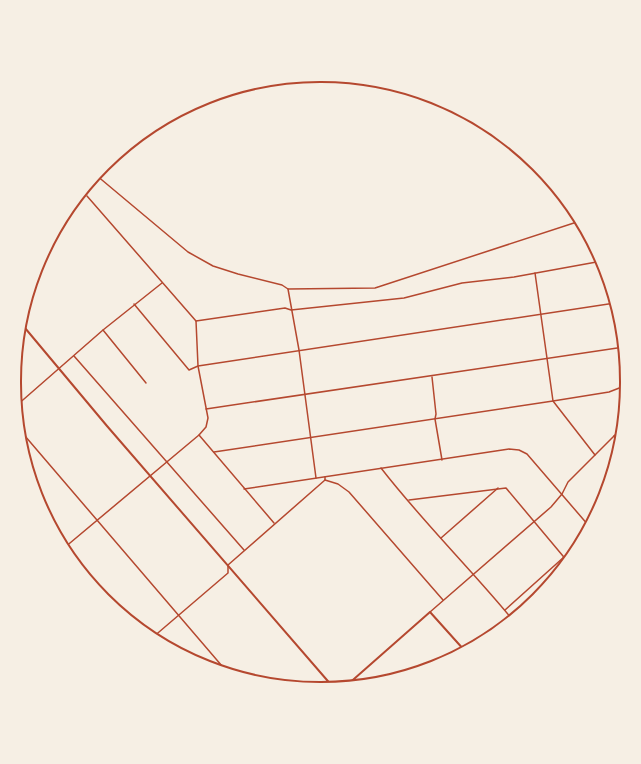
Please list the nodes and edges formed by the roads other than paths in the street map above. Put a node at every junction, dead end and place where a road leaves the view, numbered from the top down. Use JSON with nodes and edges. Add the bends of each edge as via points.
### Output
{"nodes":[{"id":1,"x":101,"y":179,"type":"edge"},
{"id":2,"x":87,"y":196,"type":"dead end"},
{"id":3,"x":574,"y":223,"type":"edge"},
{"id":4,"x":595,"y":262,"type":"edge"},
{"id":5,"x":535,"y":273,"type":"junction"},
{"id":6,"x":162,"y":283,"type":"junction"},
{"id":7,"x":288,"y":288,"type":"junction"},
{"id":8,"x":134,"y":304,"type":"junction"},
{"id":9,"x":610,"y":304,"type":"edge"},
{"id":10,"x":291,"y":310,"type":"junction"},
{"id":11,"x":540,"y":314,"type":"junction"},
{"id":12,"x":196,"y":321,"type":"junction"},
{"id":13,"x":26,"y":329,"type":"edge"},
{"id":14,"x":103,"y":330,"type":"junction"},
{"id":15,"x":618,"y":348,"type":"edge"},
{"id":16,"x":299,"y":350,"type":"junction"},
{"id":17,"x":74,"y":356,"type":"junction"},
{"id":18,"x":546,"y":359,"type":"junction"},
{"id":19,"x":198,"y":366,"type":"junction"},
{"id":20,"x":59,"y":368,"type":"junction"},
{"id":21,"x":432,"y":376,"type":"junction"},
{"id":22,"x":146,"y":383,"type":"dead end"},
{"id":23,"x":620,"y":388,"type":"edge"},
{"id":24,"x":304,"y":393,"type":"junction"},
{"id":25,"x":22,"y":401,"type":"edge"},
{"id":26,"x":553,"y":401,"type":"junction"},
{"id":27,"x":206,"y":409,"type":"junction"},
{"id":28,"x":435,"y":418,"type":"junction"},
{"id":29,"x":198,"y":435,"type":"junction"},
{"id":30,"x":310,"y":436,"type":"junction"},
{"id":31,"x":614,"y":436,"type":"edge"},
{"id":32,"x":27,"y":438,"type":"edge"},
{"id":33,"x":214,"y":452,"type":"junction"},
{"id":34,"x":595,"y":455,"type":"junction"},
{"id":35,"x":442,"y":460,"type":"junction"},
{"id":36,"x":167,"y":463,"type":"junction"},
{"id":37,"x":381,"y":468,"type":"junction"},
{"id":38,"x":150,"y":476,"type":"junction"},
{"id":39,"x":325,"y":477,"type":"junction"},
{"id":40,"x":316,"y":478,"type":"junction"},
{"id":41,"x":325,"y":480,"type":"junction"},
{"id":42,"x":498,"y":488,"type":"junction"},
{"id":43,"x":244,"y":490,"type":"junction"},
{"id":44,"x":562,"y":494,"type":"junction"},
{"id":45,"x":409,"y":500,"type":"junction"},
{"id":46,"x":97,"y":520,"type":"junction"},
{"id":47,"x":534,"y":521,"type":"junction"},
{"id":48,"x":585,"y":522,"type":"edge"},
{"id":49,"x":274,"y":523,"type":"junction"},
{"id":50,"x":441,"y":538,"type":"junction"},
{"id":51,"x":69,"y":544,"type":"edge"},
{"id":52,"x":244,"y":550,"type":"junction"},
{"id":53,"x":564,"y":557,"type":"edge"},
{"id":54,"x":562,"y":559,"type":"edge"},
{"id":55,"x":228,"y":565,"type":"junction"},
{"id":56,"x":473,"y":574,"type":"junction"},
{"id":57,"x":443,"y":600,"type":"junction"},
{"id":58,"x":504,"y":610,"type":"junction"},
{"id":59,"x":430,"y":612,"type":"junction"},
{"id":60,"x":508,"y":615,"type":"edge"},
{"id":61,"x":178,"y":616,"type":"junction"},
{"id":62,"x":158,"y":633,"type":"edge"},
{"id":63,"x":461,"y":646,"type":"edge"},
{"id":64,"x":221,"y":665,"type":"edge"},
{"id":65,"x":353,"y":680,"type":"edge"},
{"id":66,"x":328,"y":682,"type":"edge"}],
"edges":[{"from":1,"to":7,"type":"street","via":[[188,252],[213,266]]},
{"from":2,"to":6,"type":"street"},
{"from":3,"to":7,"type":"street","via":[[375,288]]},
{"from":4,"to":5,"type":"street"},
{"from":5,"to":10,"type":"street","via":[[462,283],[404,298]]},
{"from":5,"to":11,"type":"street"},
{"from":6,"to":8,"type":"street"},
{"from":6,"to":12,"type":"street"},
{"from":7,"to":10,"type":"street"},
{"from":8,"to":14,"type":"street"},
{"from":8,"to":19,"type":"street","via":[[189,370]]},
{"from":9,"to":11,"type":"street"},
{"from":10,"to":12,"type":"street","via":[[285,308]]},
{"from":10,"to":16,"type":"street"},
{"from":11,"to":16,"type":"street"},
{"from":11,"to":18,"type":"street"},
{"from":12,"to":19,"type":"street"},
{"from":13,"to":20,"type":"street"},
{"from":14,"to":17,"type":"street"},
{"from":14,"to":22,"type":"street"},
{"from":15,"to":18,"type":"street"},
{"from":16,"to":19,"type":"street"},
{"from":16,"to":24,"type":"street"},
{"from":17,"to":20,"type":"street"},
{"from":17,"to":36,"type":"street"},
{"from":18,"to":21,"type":"street"},
{"from":18,"to":26,"type":"street"},
{"from":19,"to":27,"type":"street"},
{"from":20,"to":25,"type":"street"},
{"from":20,"to":38,"type":"street"},
{"from":21,"to":24,"type":"street"},
{"from":21,"to":28,"type":"street"},
{"from":23,"to":26,"type":"street","via":[[609,392]]},
{"from":24,"to":27,"type":"street"},
{"from":24,"to":30,"type":"street"},
{"from":26,"to":28,"type":"street"},
{"from":26,"to":34,"type":"street"},
{"from":27,"to":29,"type":"street","via":[[206,427]]},
{"from":28,"to":30,"type":"street"},
{"from":28,"to":35,"type":"street"},
{"from":29,"to":33,"type":"street"},
{"from":29,"to":36,"type":"street"},
{"from":30,"to":33,"type":"street"},
{"from":30,"to":40,"type":"street"},
{"from":31,"to":34,"type":"street"},
{"from":32,"to":46,"type":"street"},
{"from":33,"to":43,"type":"street"},
{"from":34,"to":44,"type":"street","via":[[568,482]]},
{"from":35,"to":37,"type":"street"},
{"from":35,"to":44,"type":"street","via":[[520,450],[527,454]]},
{"from":36,"to":38,"type":"street"},
{"from":36,"to":52,"type":"street"},
{"from":37,"to":39,"type":"street"},
{"from":37,"to":45,"type":"street"},
{"from":38,"to":46,"type":"street"},
{"from":38,"to":55,"type":"street"},
{"from":39,"to":40,"type":"street"},
{"from":39,"to":41,"type":"street"},
{"from":40,"to":43,"type":"street"},
{"from":41,"to":49,"type":"street"},
{"from":41,"to":57,"type":"street","via":[[338,484],[349,492]]},
{"from":42,"to":45,"type":"street"},
{"from":42,"to":47,"type":"street","via":[[506,488]]},
{"from":42,"to":50,"type":"street"},
{"from":43,"to":49,"type":"street"},
{"from":44,"to":47,"type":"street"},
{"from":44,"to":48,"type":"street"},
{"from":45,"to":50,"type":"street"},
{"from":46,"to":51,"type":"street"},
{"from":46,"to":61,"type":"street"},
{"from":47,"to":53,"type":"street"},
{"from":47,"to":56,"type":"street"},
{"from":49,"to":52,"type":"street"},
{"from":50,"to":56,"type":"street"},
{"from":52,"to":55,"type":"street"},
{"from":54,"to":58,"type":"street"},
{"from":55,"to":61,"type":"street","via":[[228,573]]},
{"from":55,"to":66,"type":"street"},
{"from":56,"to":57,"type":"street"},
{"from":56,"to":58,"type":"street"},
{"from":57,"to":59,"type":"street"},
{"from":58,"to":60,"type":"street"},
{"from":59,"to":63,"type":"street"},
{"from":59,"to":65,"type":"street"},
{"from":61,"to":62,"type":"street"},
{"from":61,"to":64,"type":"street"}]}
